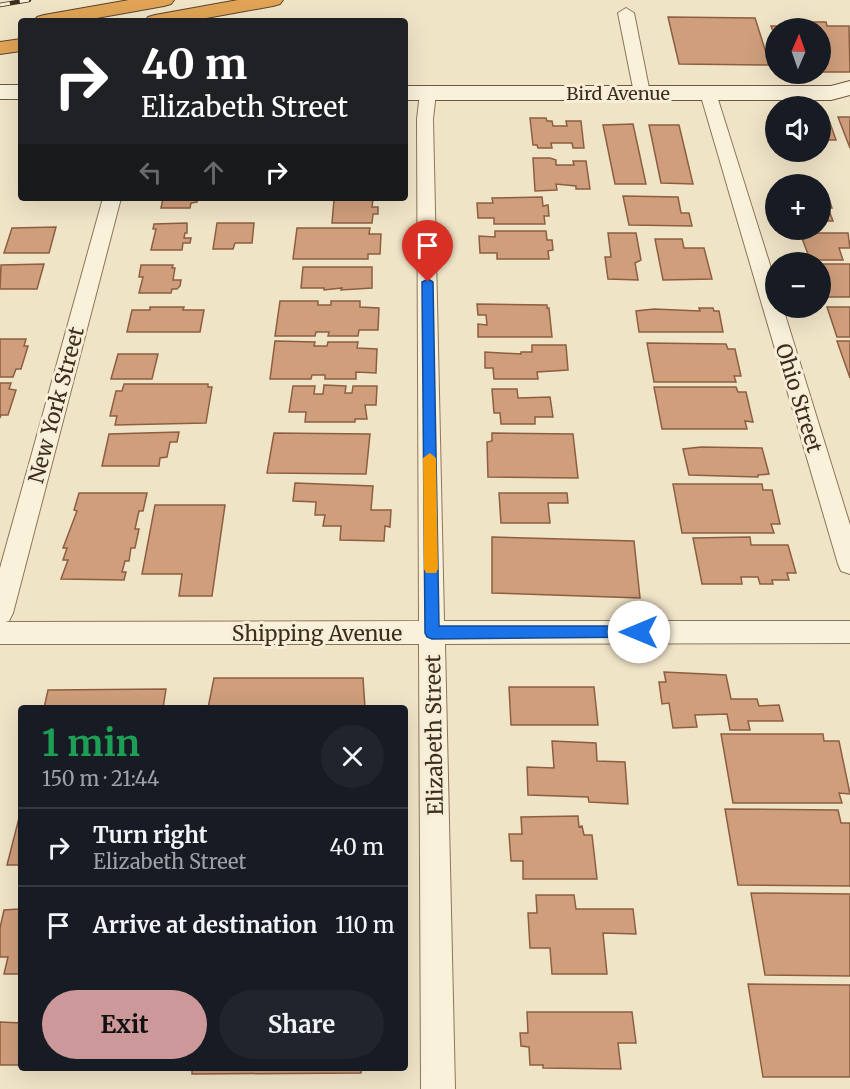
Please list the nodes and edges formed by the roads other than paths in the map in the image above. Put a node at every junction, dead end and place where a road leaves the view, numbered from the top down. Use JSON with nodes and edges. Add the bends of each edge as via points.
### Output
{"nodes":[{"id":1,"x":164,"y":0,"type":"edge"},
{"id":2,"x":273,"y":0,"type":"edge"},
{"id":3,"x":626,"y":13,"type":"dead end"},
{"id":4,"x":61,"y":18,"type":"edge"},
{"id":5,"x":172,"y":18,"type":"edge"},
{"id":6,"x":18,"y":25,"type":"edge"},
{"id":7,"x":0,"y":28,"type":"edge"},
{"id":8,"x":18,"y":45,"type":"edge"},
{"id":9,"x":0,"y":48,"type":"edge"},
{"id":10,"x":0,"y":92,"type":"edge"},
{"id":11,"x":18,"y":92,"type":"edge"},
{"id":12,"x":417,"y":93,"type":"edge"},
{"id":13,"x":642,"y":93,"type":"junction"},
{"id":14,"x":708,"y":93,"type":"junction"},
{"id":15,"x":844,"y":93,"type":"edge"},
{"id":16,"x":111,"y":201,"type":"edge"},
{"id":17,"x":850,"y":564,"type":"edge"},
{"id":18,"x":0,"y":613,"type":"edge"},
{"id":19,"x":850,"y":632,"type":"edge"},
{"id":20,"x":0,"y":633,"type":"edge"},
{"id":21,"x":432,"y":633,"type":"junction"},
{"id":22,"x":438,"y":1089,"type":"edge"}],
"edges":[{"from":1,"to":4,"type":"highway"},
{"from":2,"to":5,"type":"highway"},
{"from":3,"to":13,"type":"street"},
{"from":6,"to":7,"type":"highway"},
{"from":8,"to":9,"type":"highway"},
{"from":10,"to":11,"type":"street"},
{"from":12,"to":13,"type":"street","name":"Bird Avenue"},
{"from":12,"to":21,"type":"street","name":"Elizabeth Street","via":[[425,119]]},
{"from":13,"to":14,"type":"street","name":"Bird Avenue"},
{"from":14,"to":15,"type":"street","name":"Bird Avenue"},
{"from":14,"to":17,"type":"street","name":"Ohio Street"},
{"from":16,"to":18,"type":"street","name":"New York Street"},
{"from":19,"to":21,"type":"street","name":"Shipping Avenue"},
{"from":20,"to":21,"type":"street","name":"Shipping Avenue"},
{"from":21,"to":22,"type":"street","name":"Elizabeth Street"}]}
